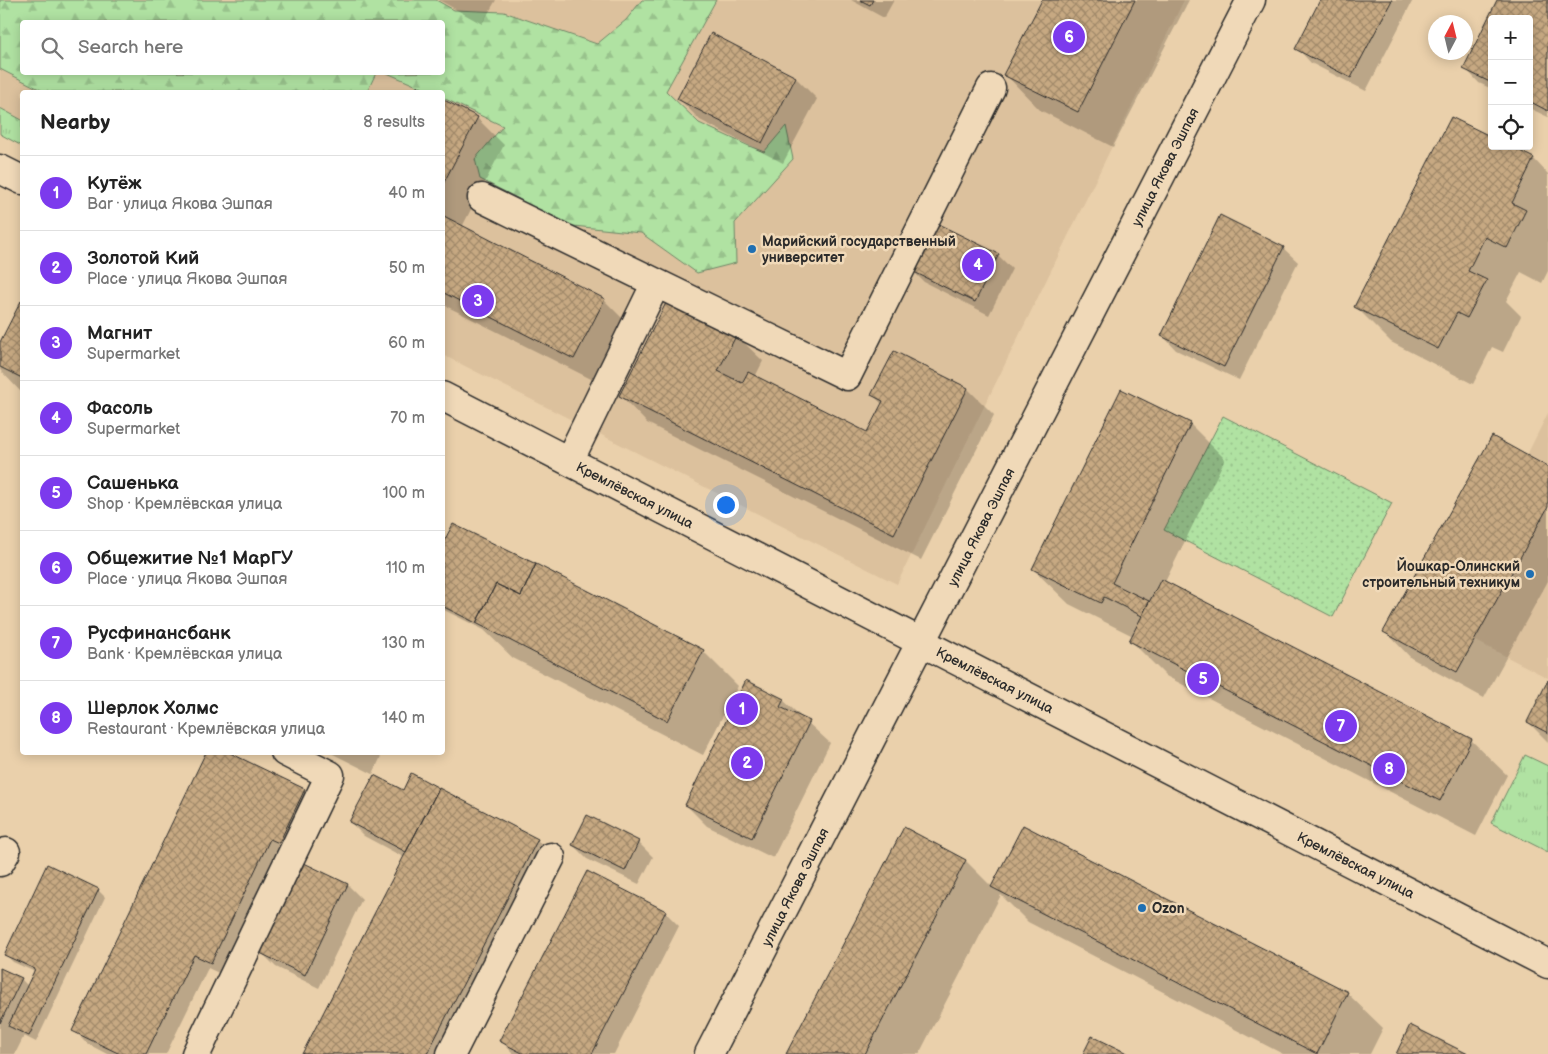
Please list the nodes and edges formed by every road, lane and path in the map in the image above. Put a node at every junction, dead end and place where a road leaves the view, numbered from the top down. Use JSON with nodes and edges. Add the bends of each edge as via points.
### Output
{"nodes":[{"id":1,"x":1251,"y":0,"type":"edge"},
{"id":2,"x":991,"y":88,"type":"dead end"},
{"id":3,"x":0,"y":169,"type":"edge"},
{"id":4,"x":20,"y":179,"type":"edge"},
{"id":5,"x":482,"y":198,"type":"dead end"},
{"id":6,"x":656,"y":283,"type":"junction"},
{"id":7,"x":445,"y":398,"type":"edge"},
{"id":8,"x":569,"y":461,"type":"junction"},
{"id":9,"x":921,"y":642,"type":"junction"},
{"id":10,"x":291,"y":755,"type":"edge"},
{"id":11,"x":551,"y":858,"type":"dead end"},
{"id":12,"x":1548,"y":964,"type":"edge"},
{"id":13,"x":196,"y":1054,"type":"edge"},
{"id":14,"x":451,"y":1054,"type":"edge"},
{"id":15,"x":709,"y":1054,"type":"edge"}],
"edges":[{"from":1,"to":9,"type":"street","name":"улица Якова Эшпая"},
{"from":2,"to":6,"type":"street","via":[[848,376]]},
{"from":3,"to":4,"type":"street"},
{"from":5,"to":6,"type":"street"},
{"from":6,"to":8,"type":"street"},
{"from":7,"to":8,"type":"street","name":"Кремлёвская улица"},
{"from":8,"to":9,"type":"street","name":"Кремлёвская улица"},
{"from":9,"to":12,"type":"street","name":"Кремлёвская улица"},
{"from":9,"to":15,"type":"street","name":"улица Якова Эшпая"},
{"from":10,"to":13,"type":"street","via":[[330,775]]},
{"from":11,"to":14,"type":"street"}]}
